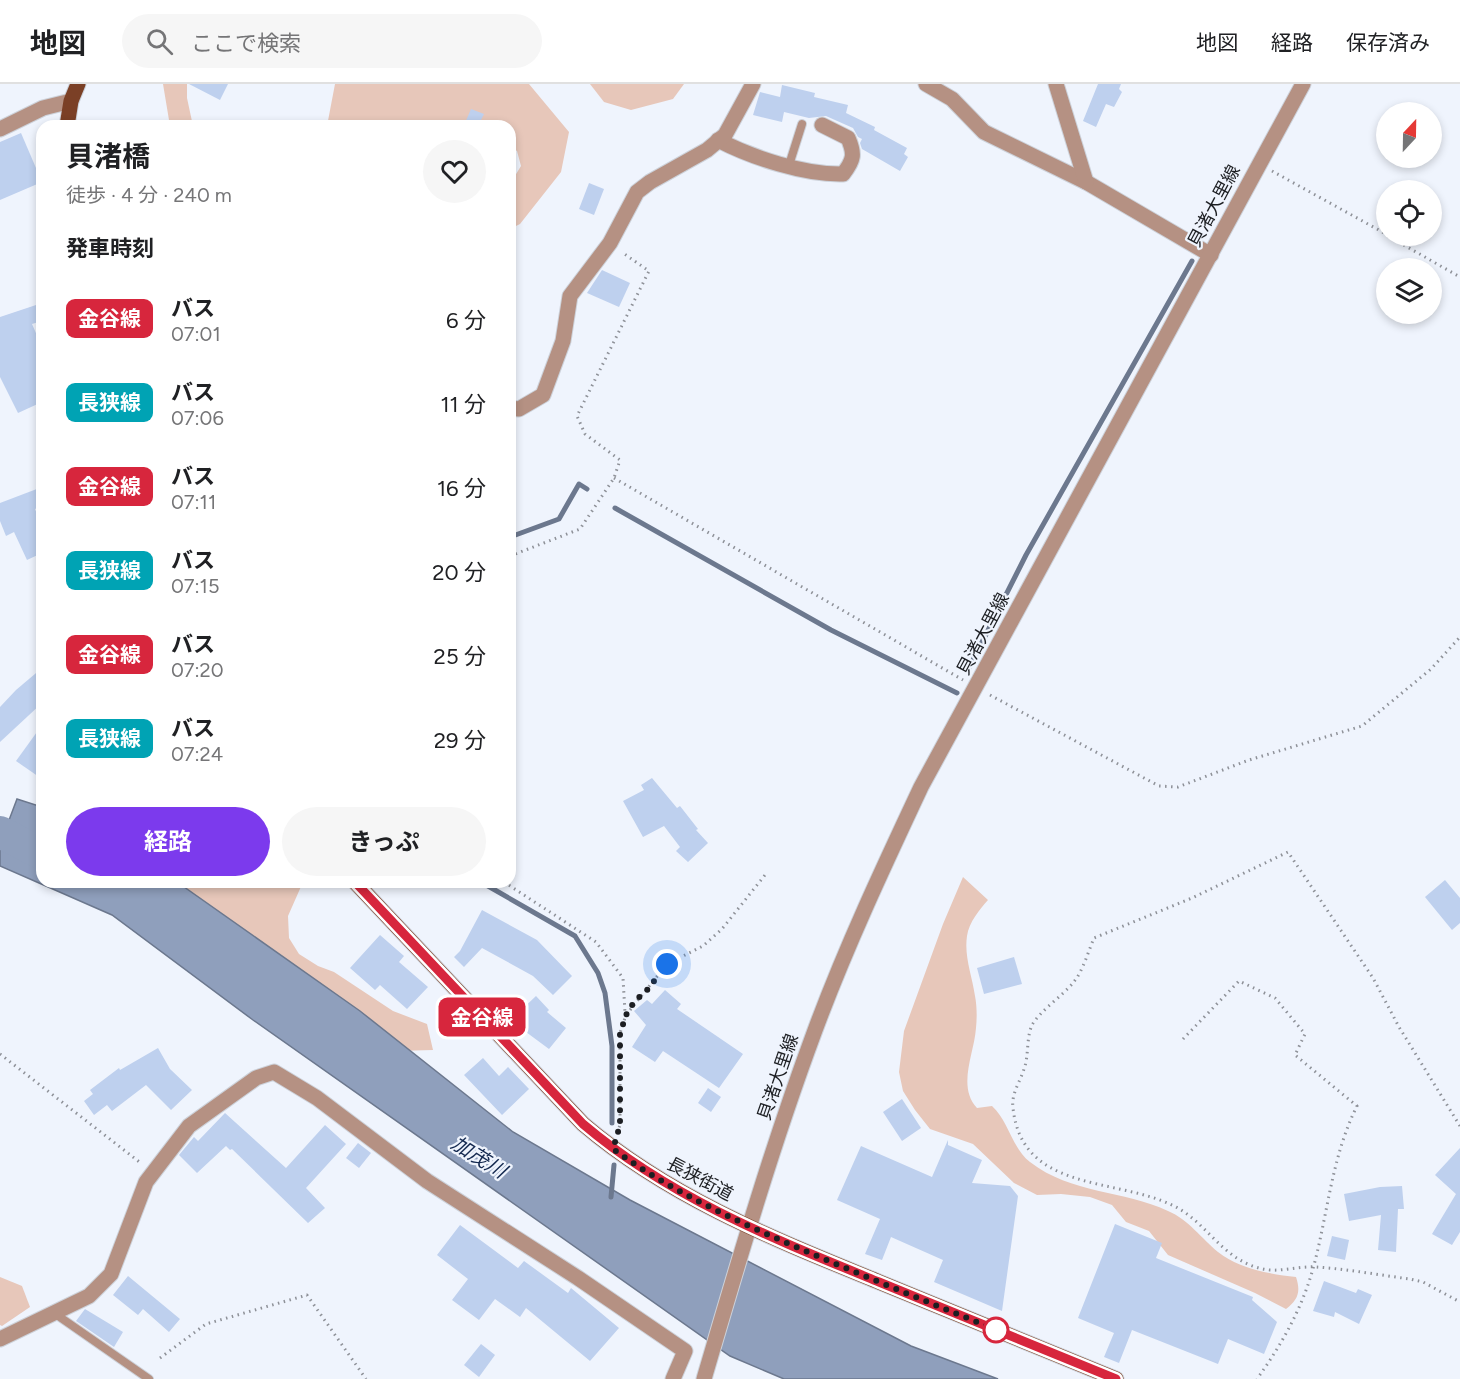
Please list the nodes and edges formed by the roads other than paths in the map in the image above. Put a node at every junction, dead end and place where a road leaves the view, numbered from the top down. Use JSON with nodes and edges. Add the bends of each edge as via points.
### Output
{"nodes":[{"id":1,"x":78,"y":84,"type":"edge"},
{"id":2,"x":753,"y":84,"type":"edge"},
{"id":3,"x":926,"y":84,"type":"edge"},
{"id":4,"x":1056,"y":84,"type":"edge"},
{"id":5,"x":1303,"y":84,"type":"edge"},
{"id":6,"x":71,"y":102,"type":"junction"},
{"id":7,"x":68,"y":120,"type":"edge"},
{"id":8,"x":801,"y":124,"type":"dead end"},
{"id":9,"x":822,"y":125,"type":"dead end"},
{"id":10,"x":0,"y":129,"type":"edge"},
{"id":11,"x":718,"y":140,"type":"junction"},
{"id":12,"x":789,"y":165,"type":"junction"},
{"id":13,"x":1086,"y":182,"type":"junction"},
{"id":14,"x":1210,"y":255,"type":"junction"},
{"id":15,"x":516,"y":409,"type":"edge"},
{"id":16,"x":361,"y":888,"type":"edge"},
{"id":17,"x":750,"y":1226,"type":"junction"},
{"id":18,"x":54,"y":1313,"type":"junction"},
{"id":19,"x":0,"y":1339,"type":"edge"},
{"id":20,"x":706,"y":1376,"type":"edge"},
{"id":21,"x":149,"y":1379,"type":"edge"},
{"id":22,"x":673,"y":1379,"type":"edge"},
{"id":23,"x":1116,"y":1379,"type":"edge"}],
"edges":[{"from":1,"to":6,"type":"main road"},
{"from":2,"to":11,"type":"street","via":[[725,135]]},
{"from":3,"to":13,"type":"street","via":[[952,99],[984,132]]},
{"from":4,"to":13,"type":"street"},
{"from":5,"to":14,"type":"street","name":"貝渚大里線"},
{"from":6,"to":7,"type":"main road"},
{"from":6,"to":10,"type":"street","via":[[44,108]]},
{"from":8,"to":12,"type":"lane"},
{"from":9,"to":12,"type":"street","via":[[848,138],[853,161],[843,174]]},
{"from":11,"to":12,"type":"street"},
{"from":11,"to":15,"type":"street","via":[[638,192],[610,243],[570,296],[563,340],[543,395]]},
{"from":13,"to":14,"type":"street"},
{"from":14,"to":17,"type":"street","name":"貝渚大里線","via":[[921,787],[845,957],[792,1094]]},
{"from":16,"to":17,"type":"main road","name":"長狭街道","via":[[583,1124],[669,1187]]},
{"from":17,"to":20,"type":"street","name":"貝渚大里線"},
{"from":17,"to":23,"type":"main road","name":"長狭街道"},
{"from":18,"to":19,"type":"street"},
{"from":18,"to":21,"type":"lane"},
{"from":18,"to":22,"type":"street","via":[[89,1296],[111,1274],[146,1182],[189,1126],[256,1078],[274,1072],[317,1098],[427,1180],[685,1352]]}]}
